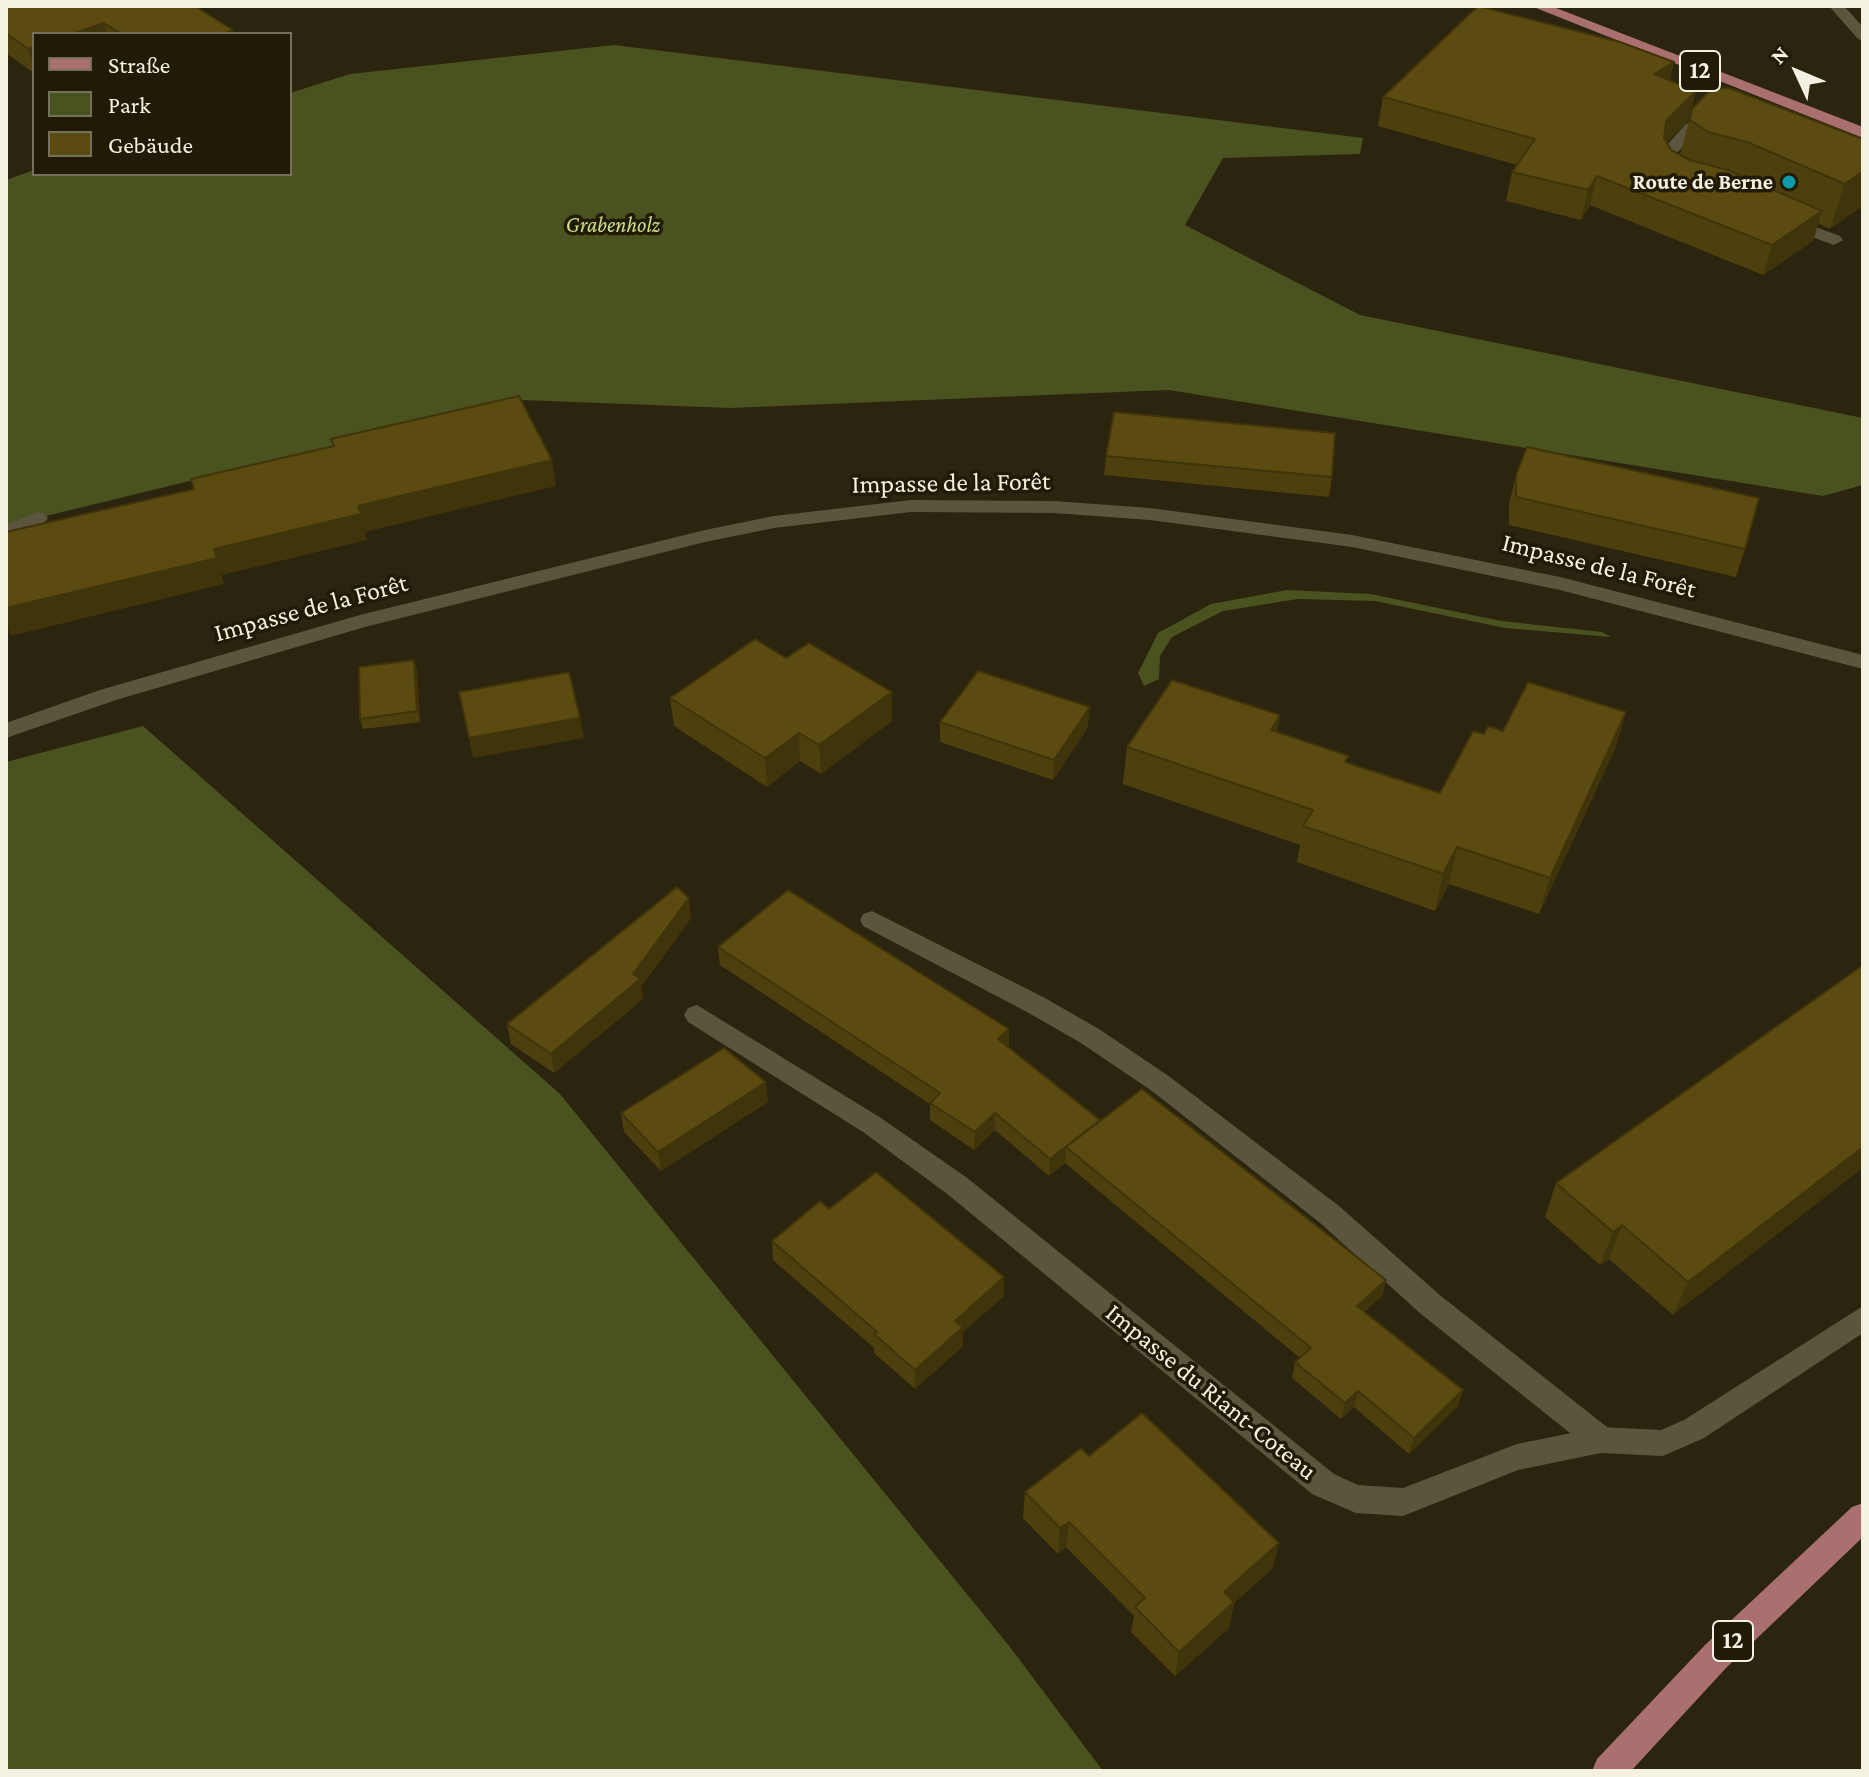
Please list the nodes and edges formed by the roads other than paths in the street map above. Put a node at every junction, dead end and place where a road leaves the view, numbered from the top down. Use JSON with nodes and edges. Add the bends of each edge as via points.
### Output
{"nodes":[{"id":1,"x":1538,"y":6,"type":"edge"},
{"id":2,"x":1836,"y":6,"type":"edge"},
{"id":3,"x":1863,"y":36,"type":"edge"},
{"id":4,"x":1800,"y":109,"type":"junction"},
{"id":5,"x":1774,"y":120,"type":"edge"},
{"id":6,"x":1737,"y":122,"type":"edge"},
{"id":7,"x":1863,"y":133,"type":"edge"},
{"id":8,"x":1689,"y":183,"type":"edge"},
{"id":9,"x":1767,"y":212,"type":"edge"},
{"id":10,"x":1834,"y":240,"type":"edge"},
{"id":11,"x":38,"y":518,"type":"dead end"},
{"id":12,"x":6,"y":533,"type":"edge"},
{"id":13,"x":1863,"y":662,"type":"edge"},
{"id":14,"x":6,"y":731,"type":"edge"},
{"id":15,"x":872,"y":920,"type":"dead end"},
{"id":16,"x":697,"y":1015,"type":"dead end"},
{"id":17,"x":1863,"y":1318,"type":"edge"},
{"id":18,"x":1601,"y":1440,"type":"junction"},
{"id":19,"x":1863,"y":1517,"type":"edge"},
{"id":20,"x":1609,"y":1771,"type":"edge"}],
"edges":[{"from":1,"to":4,"type":"main road","number":"12"},
{"from":2,"to":3,"type":"street"},
{"from":4,"to":5,"type":"street"},
{"from":4,"to":7,"type":"main road","number":"12"},
{"from":6,"to":8,"type":"street","via":[[1692,127],[1670,151],[1671,173]]},
{"from":9,"to":10,"type":"street"},
{"from":11,"to":12,"type":"street"},
{"from":13,"to":14,"type":"street","name":"Impasse de la Forêt","via":[[1560,584],[1352,541],[1068,508],[911,506],[774,522],[689,539],[345,626],[108,695]]},
{"from":15,"to":18,"type":"street","via":[[1049,1013],[1161,1084],[1329,1214],[1431,1305]]},
{"from":16,"to":18,"type":"street","name":"Impasse du Riant-Coteau","via":[[872,1125],[956,1185],[1323,1484],[1356,1499],[1403,1502],[1517,1457]]},
{"from":17,"to":18,"type":"street","name":"Impasse du Riant-Coteau","via":[[1694,1429],[1663,1443]]},
{"from":19,"to":20,"type":"main road","number":"12","via":[[1716,1656]]}]}
